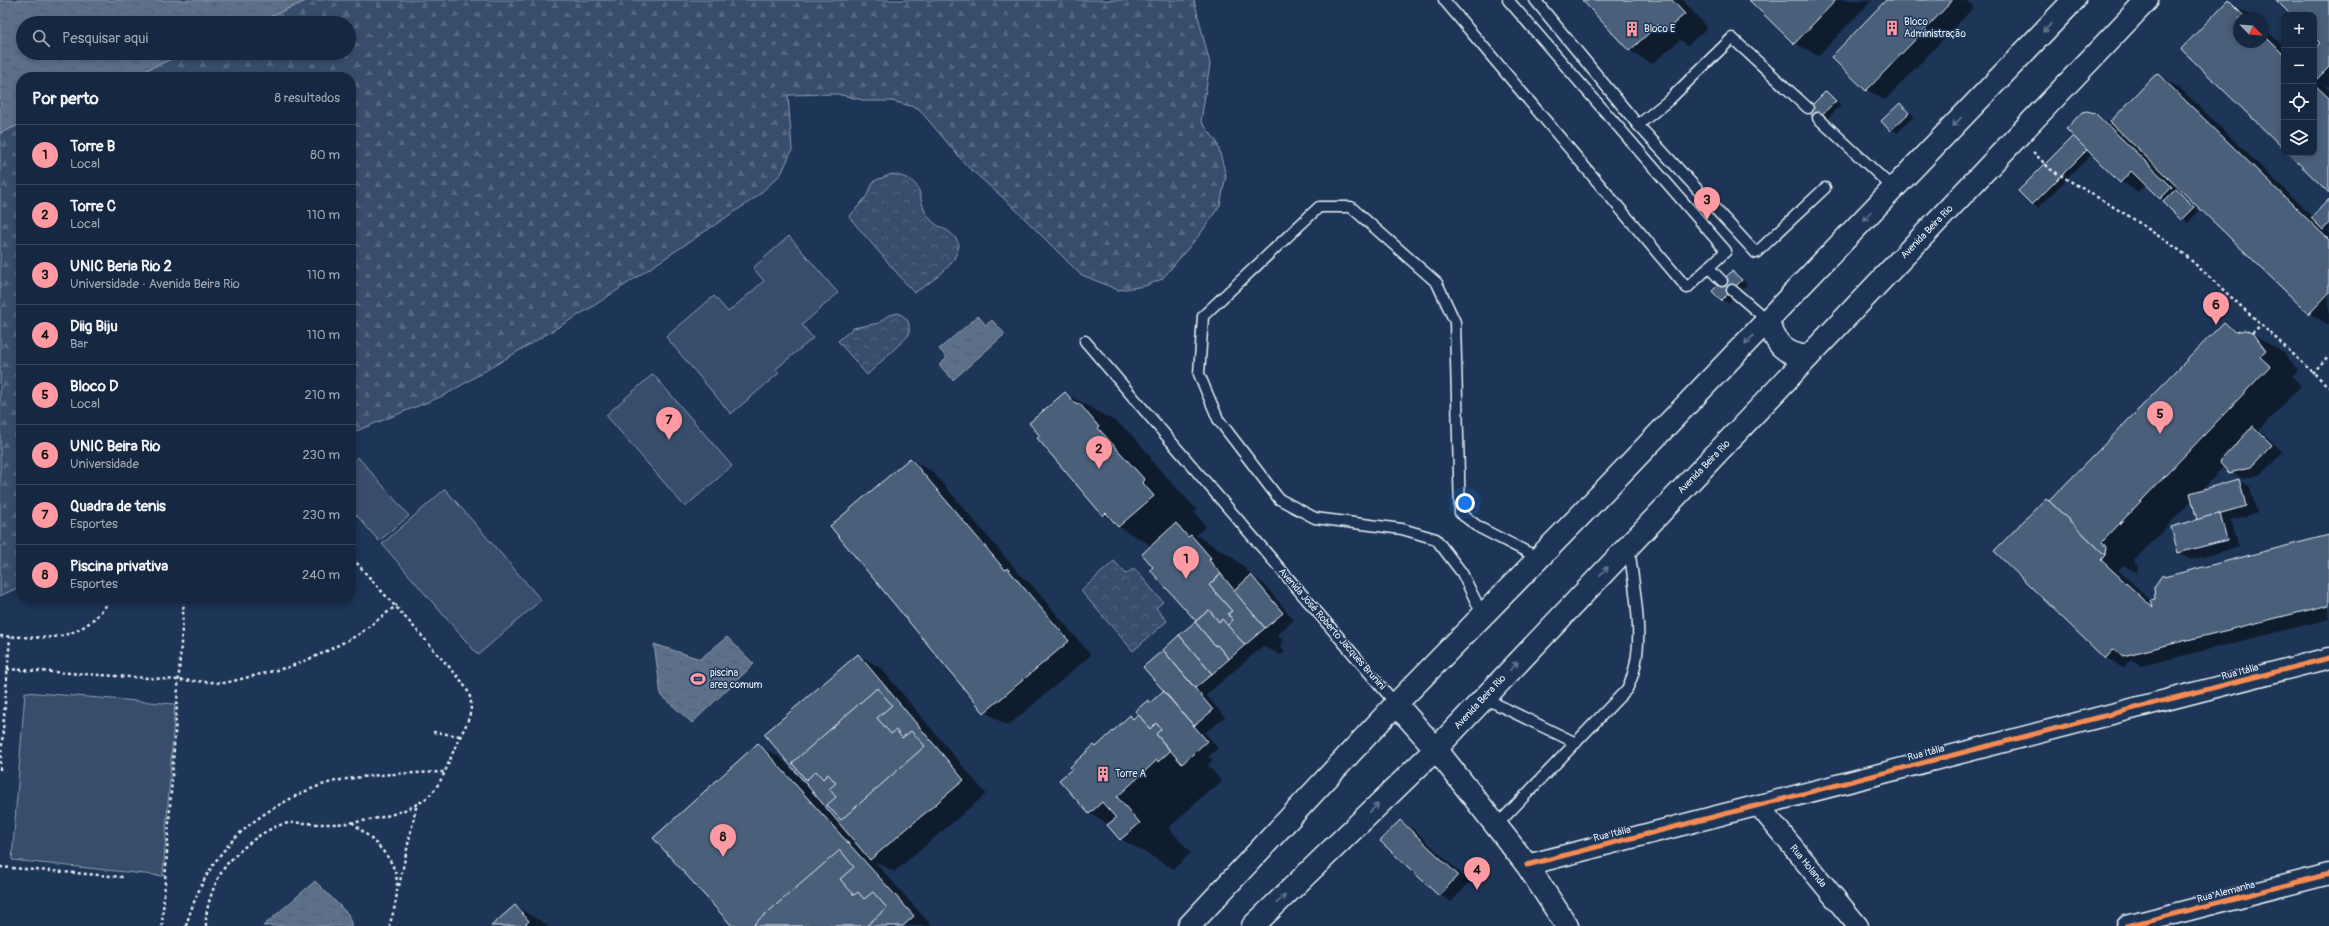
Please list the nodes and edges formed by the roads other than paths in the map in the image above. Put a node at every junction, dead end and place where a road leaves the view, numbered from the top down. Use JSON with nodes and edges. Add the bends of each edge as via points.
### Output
{"nodes":[{"id":1,"x":1444,"y":0,"type":"edge"},
{"id":2,"x":1508,"y":0,"type":"edge"},
{"id":3,"x":1535,"y":0,"type":"edge"},
{"id":4,"x":2074,"y":0,"type":"edge"},
{"id":5,"x":2147,"y":0,"type":"edge"},
{"id":6,"x":1808,"y":108,"type":"dead end"},
{"id":7,"x":1818,"y":118,"type":"dead end"},
{"id":8,"x":1638,"y":125,"type":"junction"},
{"id":9,"x":1825,"y":188,"type":"dead end"},
{"id":10,"x":1893,"y":188,"type":"junction"},
{"id":11,"x":1708,"y":267,"type":"junction"},
{"id":12,"x":1722,"y":281,"type":"dead end"},
{"id":13,"x":1732,"y":290,"type":"dead end"},
{"id":14,"x":1768,"y":320,"type":"junction"},
{"id":15,"x":1085,"y":341,"type":"dead end"},
{"id":16,"x":1808,"y":357,"type":"junction"},
{"id":17,"x":1629,"y":545,"type":"junction"},
{"id":18,"x":1539,"y":558,"type":"junction"},
{"id":19,"x":1484,"y":616,"type":"junction"},
{"id":20,"x":2329,"y":658,"type":"edge"},
{"id":21,"x":1484,"y":698,"type":"junction"},
{"id":22,"x":1396,"y":704,"type":"junction"},
{"id":23,"x":1576,"y":743,"type":"junction"},
{"id":24,"x":1436,"y":749,"type":"junction"},
{"id":25,"x":1759,"y":806,"type":"junction"},
{"id":26,"x":1496,"y":826,"type":"junction"},
{"id":27,"x":1527,"y":865,"type":"junction"},
{"id":28,"x":2329,"y":874,"type":"edge"},
{"id":29,"x":2177,"y":921,"type":"edge"},
{"id":30,"x":1564,"y":925,"type":"edge"},
{"id":31,"x":1189,"y":926,"type":"edge"},
{"id":32,"x":1253,"y":926,"type":"edge"},
{"id":33,"x":1858,"y":926,"type":"edge"},
{"id":34,"x":2127,"y":926,"type":"edge"}],
"edges":[{"from":1,"to":11,"type":"lane","via":[[1687,288]]},
{"from":2,"to":11,"type":"lane","via":[[1726,251]]},
{"from":3,"to":8,"type":"lane"},
{"from":4,"to":10,"type":"main road","one_way":true},
{"from":5,"to":16,"type":"main road","name":"Avenida Beira Rio"},
{"from":6,"to":8,"type":"lane","via":[[1732,38],[1669,100]]},
{"from":7,"to":10,"type":"lane"},
{"from":8,"to":9,"type":"lane","via":[[1756,253]]},
{"from":10,"to":14,"type":"main road","one_way":true},
{"from":11,"to":12,"type":"lane"},
{"from":13,"to":14,"type":"lane"},
{"from":14,"to":16,"type":"main road","via":[[1782,348],[1789,354]]},
{"from":14,"to":18,"type":"main road","one_way":true},
{"from":15,"to":22,"type":"lane","name":"Avenida José Roberto Jacques Brunini"},
{"from":16,"to":17,"type":"main road","name":"Avenida Beira Rio"},
{"from":21,"to":17,"type":"main road","name":"Avenida Beira Rio","one_way":true},
{"from":17,"to":23,"type":"lane","via":[[1638,636],[1634,676],[1627,689]]},
{"from":18,"to":19,"type":"main road"},
{"from":18,"to":19,"type":"lane","via":[[1480,528],[1460,513],[1455,322],[1437,282],[1351,207],[1319,207],[1202,316],[1199,374],[1218,419],[1279,499],[1315,518],[1402,529],[1436,539],[1462,573]]},
{"from":19,"to":22,"type":"main road"},
{"from":20,"to":25,"type":"street","name":"Rua Itália"},
{"from":21,"to":23,"type":"lane"},
{"from":21,"to":24,"type":"main road","name":"Avenida Beira Rio"},
{"from":22,"to":24,"type":"main road","name":"Avenida José Roberto Jacques Brunini"},
{"from":22,"to":31,"type":"main road"},
{"from":23,"to":26,"type":"lane"},
{"from":24,"to":26,"type":"main road","name":"Avenida José Roberto Jacques Brunini"},
{"from":32,"to":24,"type":"main road","name":"Avenida Beira Rio","one_way":true},
{"from":25,"to":27,"type":"street","name":"Rua Itália"},
{"from":25,"to":33,"type":"street","name":"Rua Holanda"},
{"from":26,"to":27,"type":"main road","name":"Avenida José Roberto Jacques Brunini"},
{"from":27,"to":30,"type":"main road","name":"Avenida José Roberto Jacques Brunini"},
{"from":28,"to":29,"type":"street","name":"Rua Alemanha"},
{"from":29,"to":34,"type":"street","name":"Rua Alemanha"}]}
